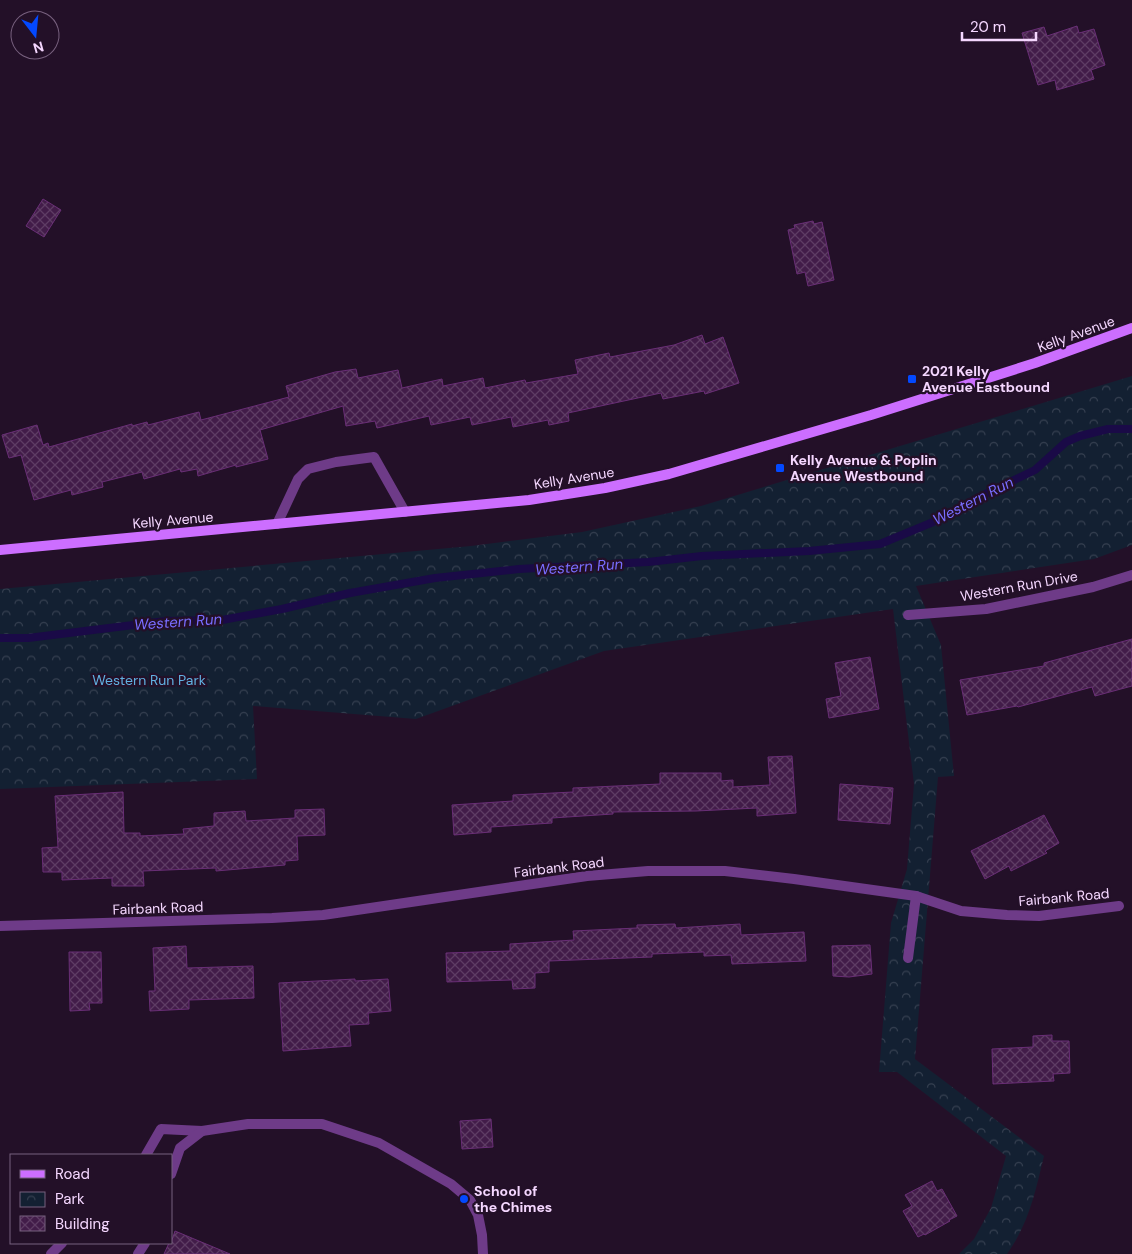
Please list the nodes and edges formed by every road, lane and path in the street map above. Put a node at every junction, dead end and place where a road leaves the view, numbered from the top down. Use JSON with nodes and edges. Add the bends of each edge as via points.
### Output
{"nodes":[{"id":1,"x":1132,"y":328,"type":"edge"},
{"id":2,"x":405,"y":512,"type":"junction"},
{"id":3,"x":277,"y":524,"type":"junction"},
{"id":4,"x":0,"y":550,"type":"edge"},
{"id":5,"x":1132,"y":575,"type":"edge"},
{"id":6,"x":908,"y":615,"type":"dead end"},
{"id":7,"x":916,"y":896,"type":"junction"},
{"id":8,"x":1119,"y":906,"type":"dead end"},
{"id":9,"x":0,"y":926,"type":"edge"},
{"id":10,"x":908,"y":958,"type":"dead end"},
{"id":11,"x":202,"y":1131,"type":"junction"},
{"id":12,"x":147,"y":1154,"type":"edge"},
{"id":13,"x":172,"y":1171,"type":"edge"},
{"id":14,"x":61,"y":1244,"type":"edge"},
{"id":15,"x":51,"y":1254,"type":"edge"},
{"id":16,"x":483,"y":1254,"type":"edge"}],
"edges":[{"from":1,"to":2,"type":"main road","name":"Kelly Avenue","via":[[872,415],[669,474],[529,500]]},
{"from":2,"to":3,"type":"main road","name":"Kelly Avenue"},
{"from":2,"to":3,"type":"street","via":[[374,457],[308,469],[298,479]]},
{"from":3,"to":4,"type":"main road","name":"Kelly Avenue"},
{"from":5,"to":6,"type":"street","name":"Western Run Drive","via":[[1094,588],[986,609]]},
{"from":7,"to":8,"type":"street","name":"Fairbank Road","via":[[961,911],[1006,915],[1039,916]]},
{"from":7,"to":9,"type":"street","name":"Fairbank Road","via":[[725,871],[648,871],[587,876],[323,915]]},
{"from":7,"to":10,"type":"street"},
{"from":11,"to":12,"type":"street","via":[[161,1129]]},
{"from":11,"to":13,"type":"street","via":[[180,1148]]},
{"from":11,"to":16,"type":"street","via":[[248,1124],[322,1124],[379,1143],[451,1184],[470,1200],[478,1215]]},
{"from":14,"to":15,"type":"street"}]}
